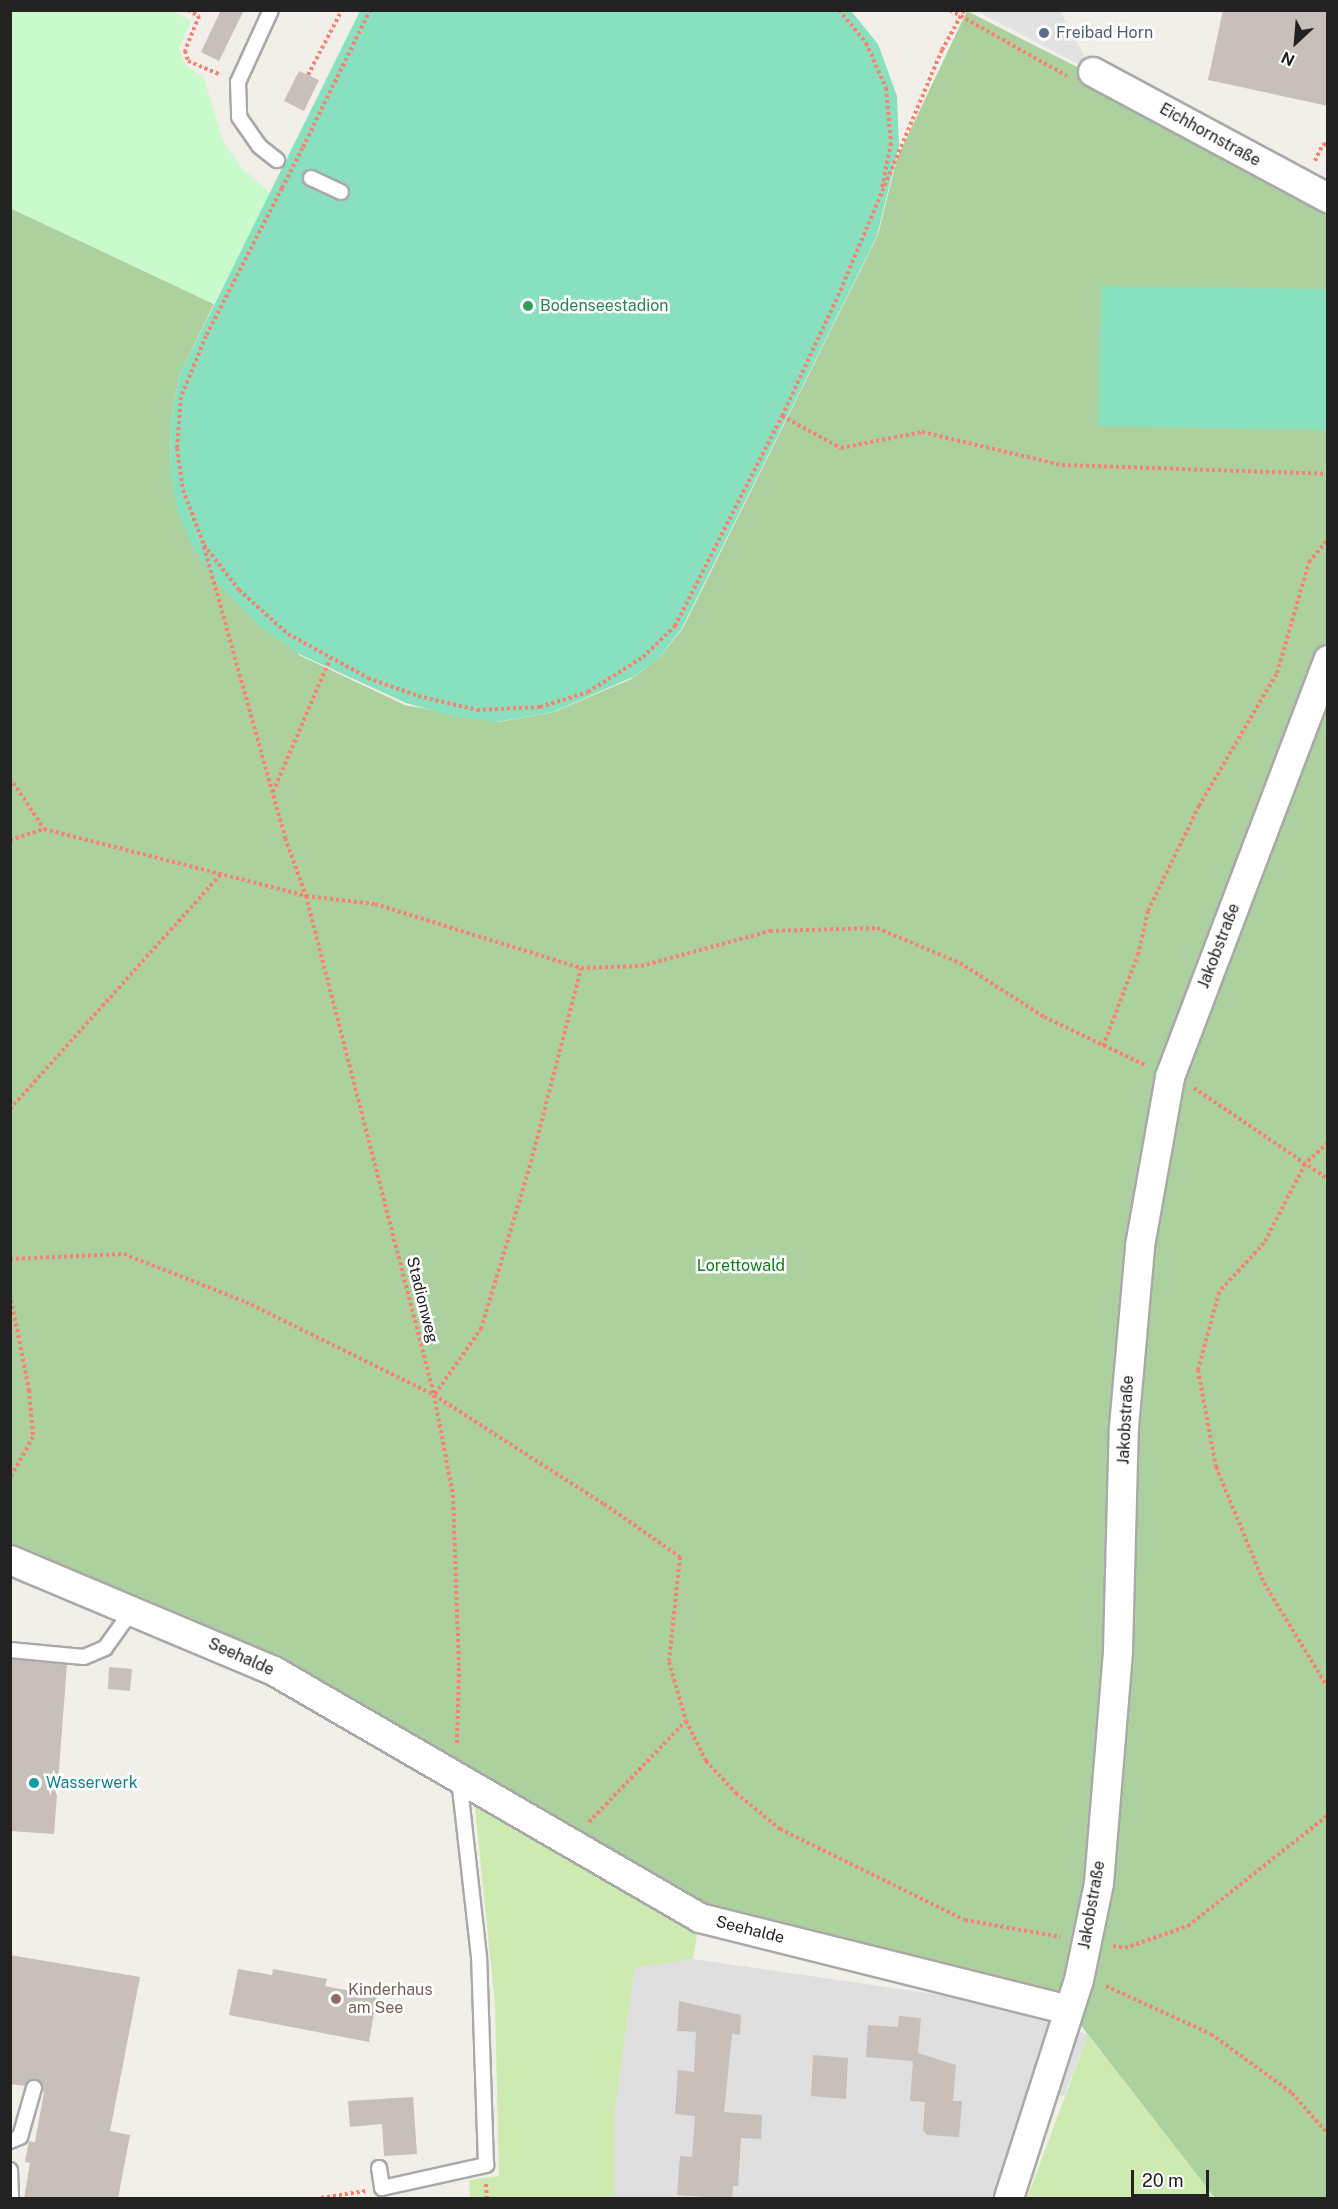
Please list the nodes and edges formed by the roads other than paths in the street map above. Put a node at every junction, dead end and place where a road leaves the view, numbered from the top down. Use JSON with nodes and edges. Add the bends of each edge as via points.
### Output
{"nodes":[{"id":1,"x":271,"y":10,"type":"edge"},
{"id":2,"x":1093,"y":72,"type":"dead end"},
{"id":3,"x":277,"y":160,"type":"dead end"},
{"id":4,"x":311,"y":178,"type":"dead end"},
{"id":5,"x":341,"y":192,"type":"dead end"},
{"id":6,"x":1328,"y":198,"type":"edge"},
{"id":7,"x":1328,"y":660,"type":"edge"},
{"id":8,"x":10,"y":1560,"type":"edge"},
{"id":9,"x":133,"y":1609,"type":"junction"},
{"id":10,"x":10,"y":1650,"type":"edge"},
{"id":11,"x":459,"y":1780,"type":"junction"},
{"id":12,"x":1069,"y":2010,"type":"junction"},
{"id":13,"x":34,"y":2088,"type":"dead end"},
{"id":14,"x":10,"y":2141,"type":"edge"},
{"id":15,"x":379,"y":2168,"type":"dead end"},
{"id":16,"x":10,"y":2170,"type":"edge"},
{"id":17,"x":11,"y":2199,"type":"edge"},
{"id":18,"x":1009,"y":2199,"type":"edge"}],
"edges":[{"from":1,"to":3,"type":"lane","via":[[238,82],[239,117],[259,146]]},
{"from":2,"to":6,"type":"street","name":"Eichhornstraße"},
{"from":4,"to":5,"type":"lane"},
{"from":7,"to":12,"type":"street","name":"Jakobstraße","via":[[1170,1077],[1140,1246],[1124,1427],[1119,1650],[1099,1883]]},
{"from":8,"to":9,"type":"street","name":"Seehalde"},
{"from":9,"to":10,"type":"lane","via":[[105,1648],[84,1657]]},
{"from":9,"to":11,"type":"street","name":"Seehalde","via":[[274,1671]]},
{"from":11,"to":12,"type":"street","name":"Seehalde","via":[[700,1918]]},
{"from":11,"to":15,"type":"lane","via":[[479,1958],[486,2165],[382,2188]]},
{"from":12,"to":18,"type":"street","name":"Jakobstraße"},
{"from":13,"to":14,"type":"lane","via":[[20,2137]]},
{"from":16,"to":17,"type":"lane"}]}
